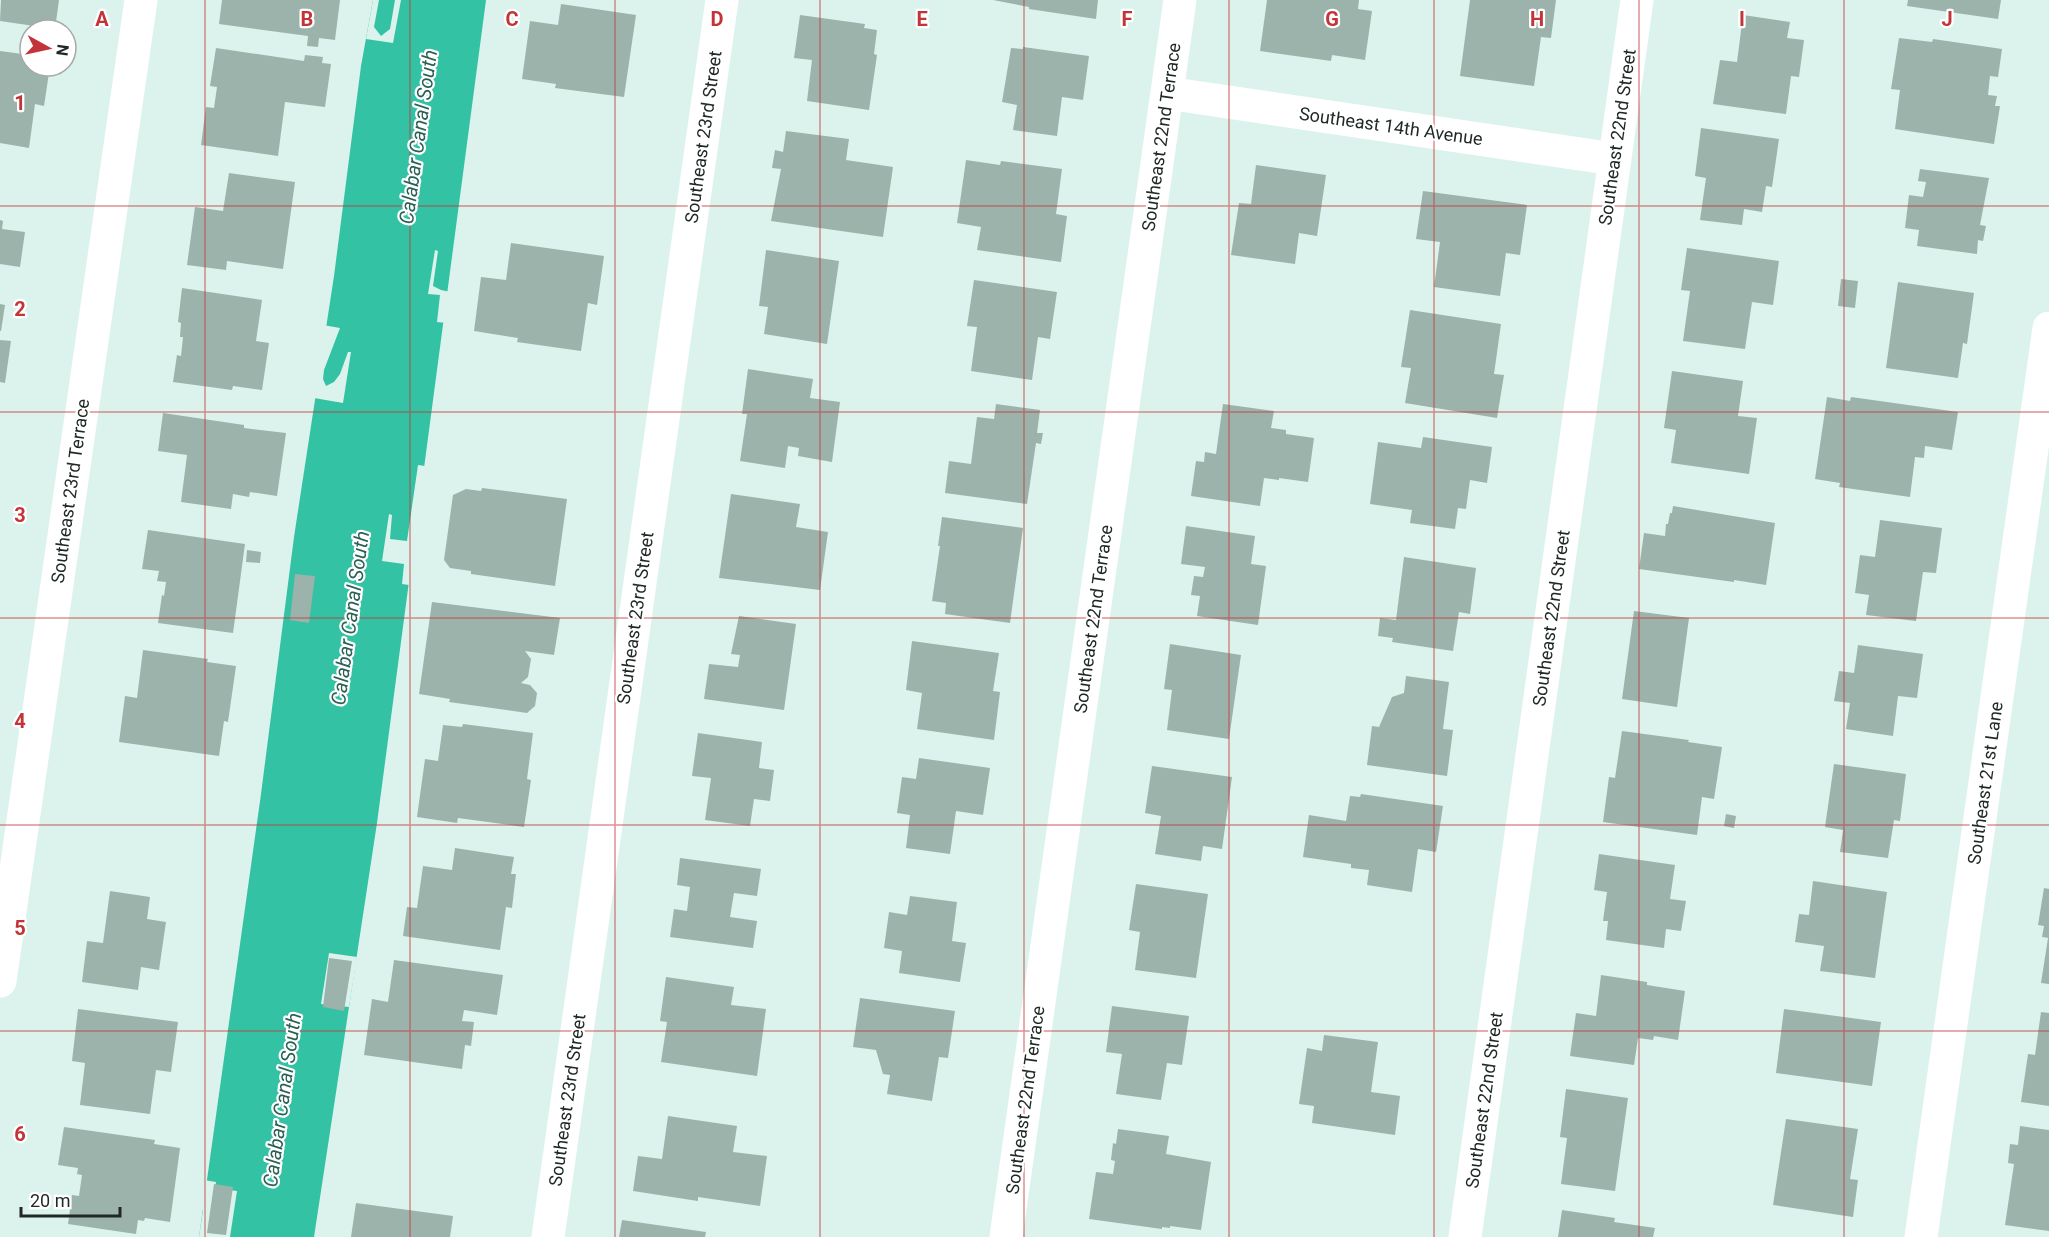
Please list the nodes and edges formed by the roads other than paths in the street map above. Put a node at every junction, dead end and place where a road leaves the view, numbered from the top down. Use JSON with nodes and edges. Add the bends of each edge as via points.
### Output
{"nodes":[{"id":1,"x":141,"y":0,"type":"edge"},
{"id":2,"x":722,"y":0,"type":"edge"},
{"id":3,"x":1180,"y":0,"type":"edge"},
{"id":4,"x":1637,"y":0,"type":"edge"},
{"id":5,"x":1167,"y":93,"type":"junction"},
{"id":6,"x":1614,"y":159,"type":"junction"},
{"id":7,"x":2049,"y":328,"type":"edge"},
{"id":8,"x":9,"y":848,"type":"edge"},
{"id":9,"x":0,"y":981,"type":"edge"},
{"id":10,"x":548,"y":1237,"type":"edge"},
{"id":11,"x":1006,"y":1237,"type":"edge"},
{"id":12,"x":1465,"y":1237,"type":"edge"},
{"id":13,"x":1921,"y":1237,"type":"edge"}],
"edges":[{"from":1,"to":8,"type":"street","name":"Southeast 23rd Terrace"},
{"from":2,"to":10,"type":"street","name":"Southeast 23rd Street"},
{"from":3,"to":5,"type":"street","name":"Southeast 22nd Terrace"},
{"from":4,"to":6,"type":"street","name":"Southeast 22nd Street"},
{"from":5,"to":6,"type":"street","name":"Southeast 14th Avenue"},
{"from":5,"to":11,"type":"street","name":"Southeast 22nd Terrace"},
{"from":6,"to":12,"type":"street","name":"Southeast 22nd Street"},
{"from":7,"to":13,"type":"street","name":"Southeast 21st Lane"},
{"from":8,"to":9,"type":"street","name":"Southeast 23rd Terrace"}]}
